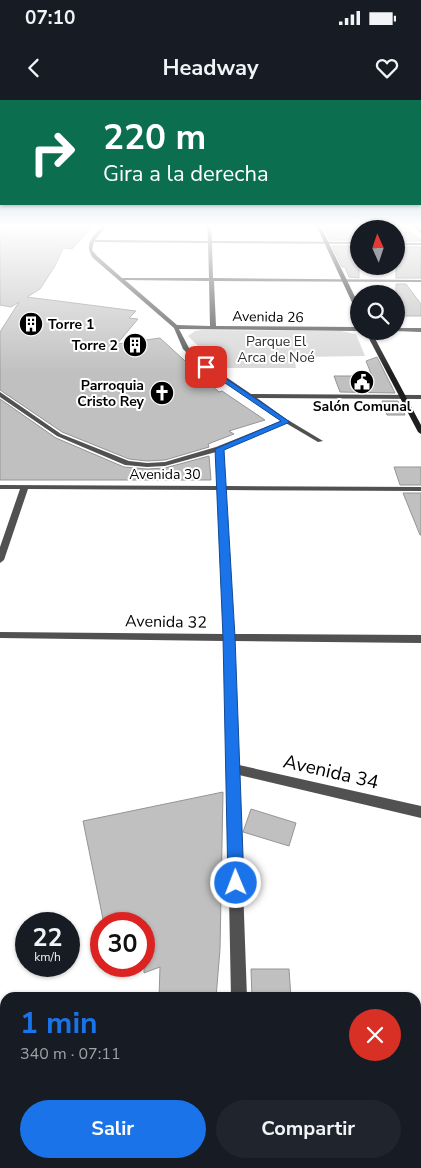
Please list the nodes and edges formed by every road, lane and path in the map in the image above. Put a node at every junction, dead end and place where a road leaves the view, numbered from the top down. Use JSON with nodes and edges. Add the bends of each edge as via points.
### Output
{"nodes":[{"id":1,"x":116,"y":275,"type":"edge"},
{"id":2,"x":211,"y":275,"type":"edge"},
{"id":3,"x":342,"y":275,"type":"edge"},
{"id":4,"x":211,"y":279,"type":"junction"},
{"id":5,"x":121,"y":280,"type":"junction"},
{"id":6,"x":345,"y":280,"type":"junction"},
{"id":7,"x":421,"y":281,"type":"edge"},
{"id":8,"x":350,"y":291,"type":"edge"},
{"id":9,"x":176,"y":327,"type":"junction"},
{"id":10,"x":212,"y":327,"type":"junction"},
{"id":11,"x":350,"y":329,"type":"edge"},
{"id":12,"x":405,"y":330,"type":"edge"},
{"id":13,"x":421,"y":330,"type":"edge"},
{"id":14,"x":373,"y":340,"type":"edge"},
{"id":15,"x":0,"y":394,"type":"edge"},
{"id":16,"x":248,"y":396,"type":"junction"},
{"id":17,"x":403,"y":397,"type":"junction"},
{"id":18,"x":421,"y":397,"type":"edge"},
{"id":19,"x":286,"y":422,"type":"junction"},
{"id":20,"x":421,"y":432,"type":"edge"},
{"id":21,"x":320,"y":440,"type":"dead end"},
{"id":22,"x":219,"y":449,"type":"junction"},
{"id":23,"x":0,"y":487,"type":"edge"},
{"id":24,"x":25,"y":487,"type":"junction"},
{"id":25,"x":222,"y":487,"type":"junction"},
{"id":26,"x":421,"y":489,"type":"edge"},
{"id":27,"x":0,"y":560,"type":"edge"},
{"id":28,"x":0,"y":635,"type":"edge"},
{"id":29,"x":229,"y":637,"type":"junction"},
{"id":30,"x":421,"y":639,"type":"edge"},
{"id":31,"x":233,"y":769,"type":"junction"},
{"id":32,"x":421,"y":812,"type":"edge"},
{"id":33,"x":239,"y":992,"type":"edge"}],
"edges":[{"from":1,"to":5,"type":"street"},
{"from":2,"to":4,"type":"street"},
{"from":3,"to":6,"type":"street"},
{"from":4,"to":5,"type":"street"},
{"from":4,"to":6,"type":"street"},
{"from":4,"to":10,"type":"street"},
{"from":5,"to":9,"type":"street"},
{"from":6,"to":7,"type":"street"},
{"from":6,"to":8,"type":"street"},
{"from":9,"to":10,"type":"street","name":"Avenida 26"},
{"from":9,"to":16,"type":"street","via":[[186,349],[196,360]]},
{"from":10,"to":11,"type":"street","name":"Avenida 26"},
{"from":12,"to":13,"type":"street"},
{"from":14,"to":17,"type":"street"},
{"from":15,"to":22,"type":"street","via":[[59,435],[128,464],[165,464]]},
{"from":16,"to":17,"type":"street"},
{"from":16,"to":19,"type":"street"},
{"from":17,"to":18,"type":"street"},
{"from":17,"to":20,"type":"street"},
{"from":19,"to":21,"type":"lane"},
{"from":19,"to":22,"type":"street"},
{"from":22,"to":25,"type":"street"},
{"from":23,"to":24,"type":"street","name":"Avenida 30"},
{"from":24,"to":25,"type":"street","name":"Avenida 30"},
{"from":24,"to":27,"type":"street"},
{"from":25,"to":26,"type":"street","name":"Avenida 30"},
{"from":25,"to":29,"type":"street"},
{"from":28,"to":29,"type":"street","name":"Avenida 32"},
{"from":29,"to":30,"type":"street","name":"Avenida 32"},
{"from":29,"to":31,"type":"street"},
{"from":31,"to":32,"type":"street","name":"Avenida 34"},
{"from":31,"to":33,"type":"street"}]}
